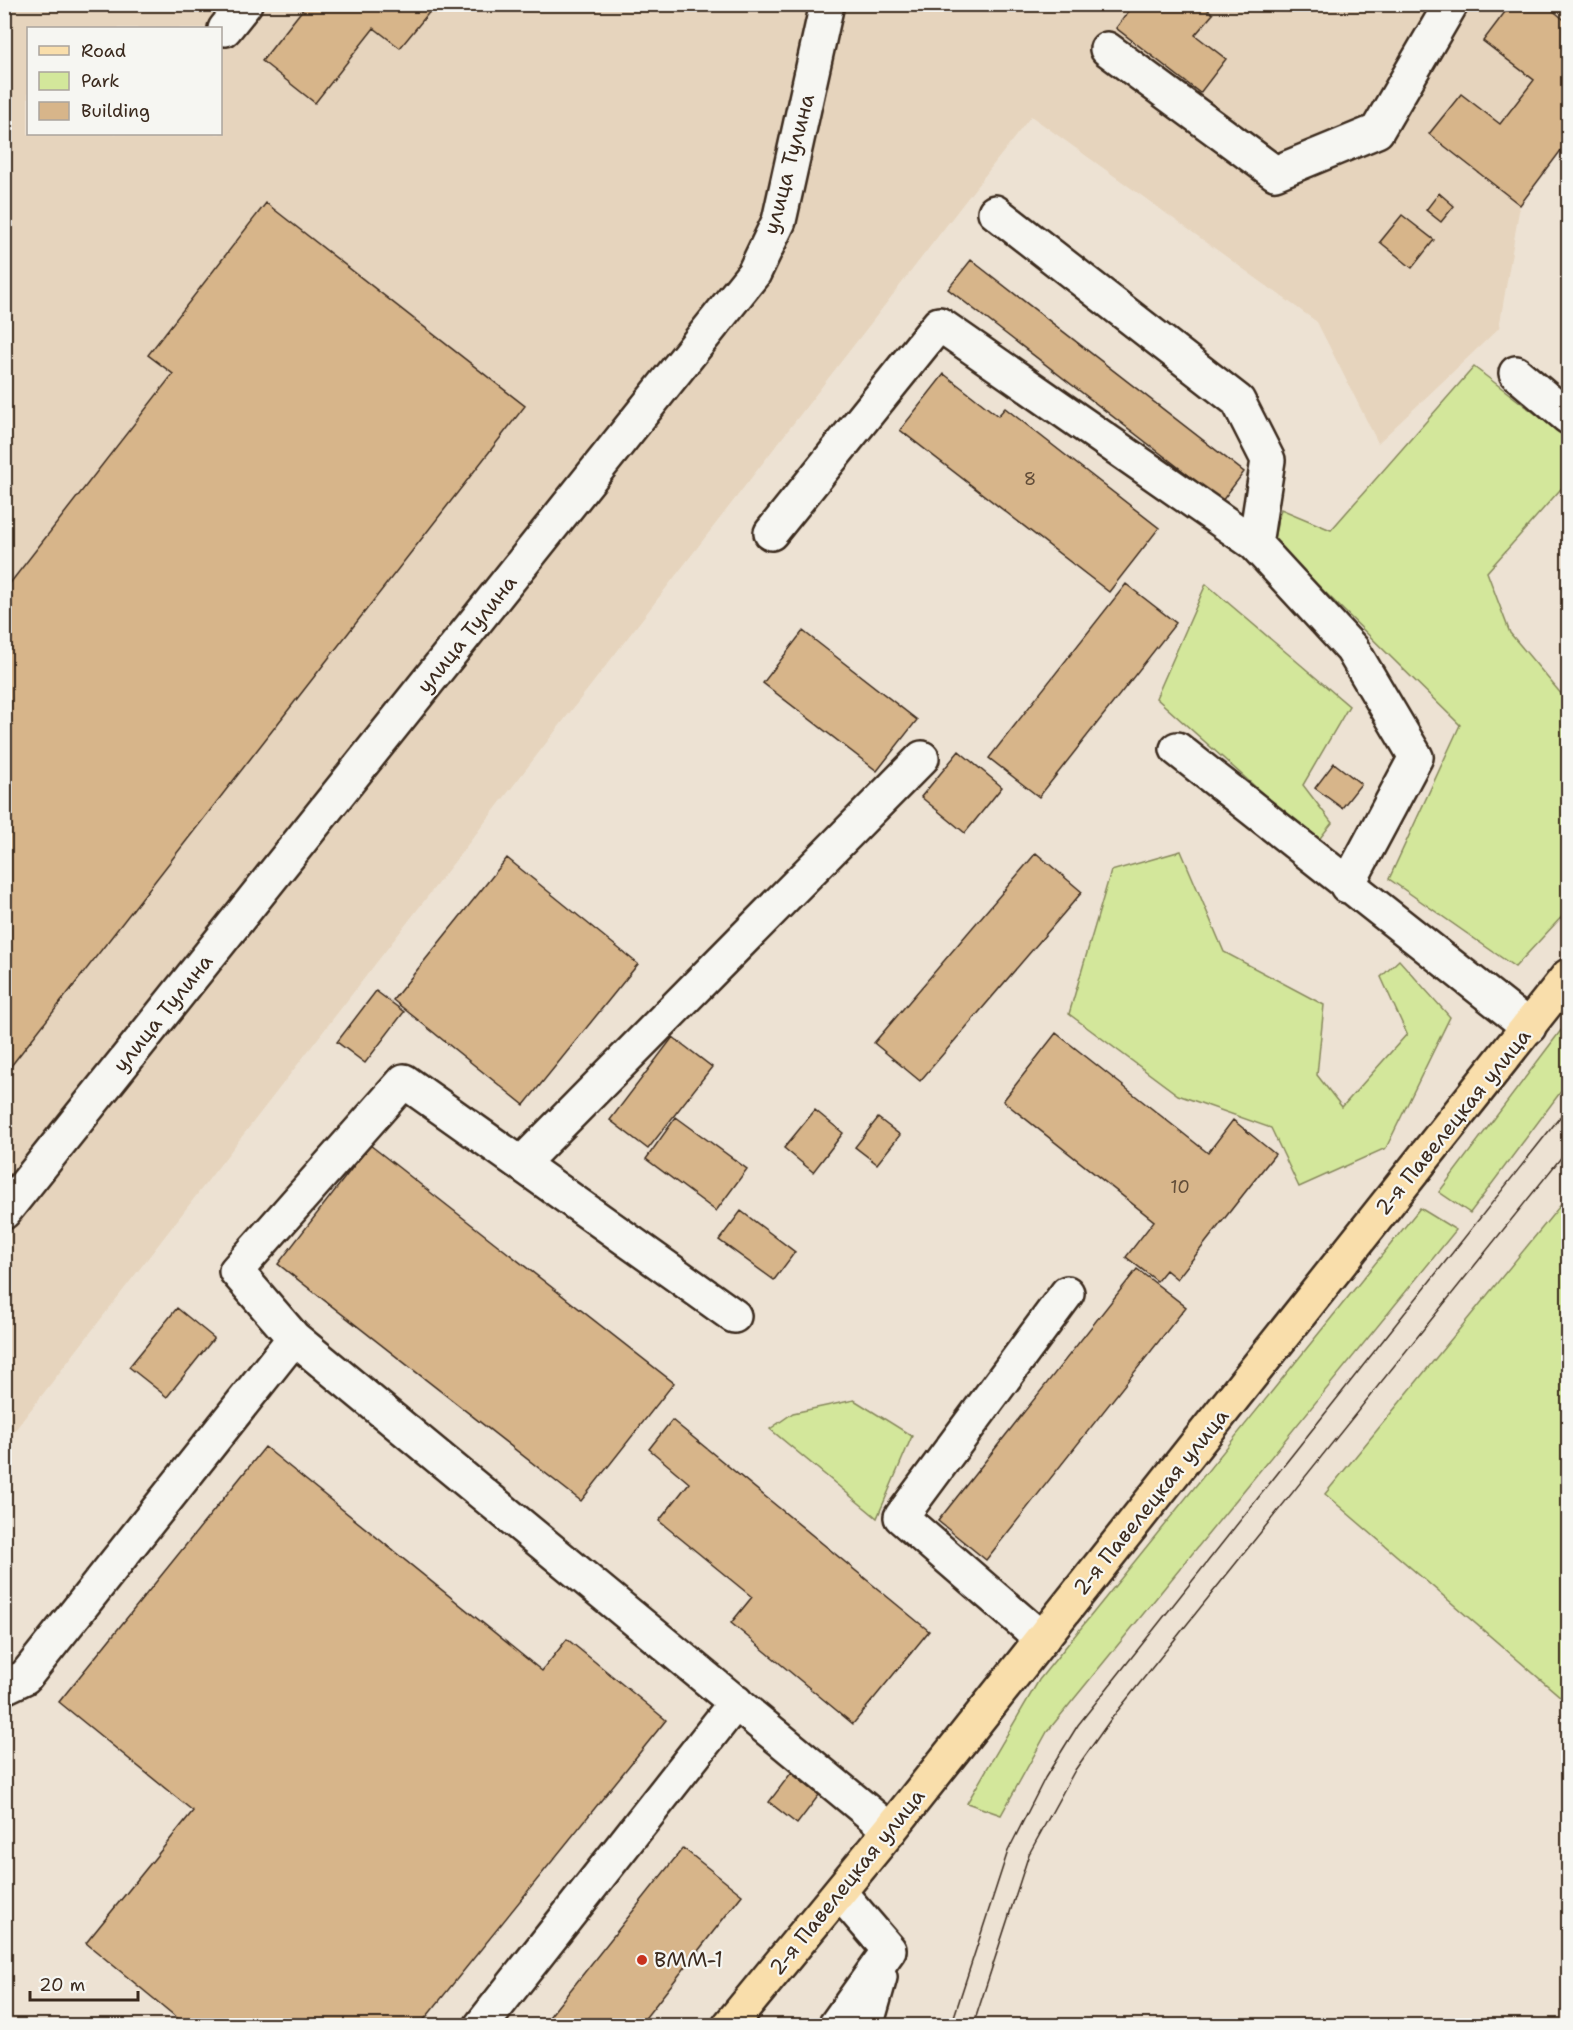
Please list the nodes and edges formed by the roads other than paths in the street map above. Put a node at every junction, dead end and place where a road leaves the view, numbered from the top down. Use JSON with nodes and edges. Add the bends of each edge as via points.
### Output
{"nodes":[{"id":1,"x":827,"y":4,"type":"edge"},
{"id":2,"x":1451,"y":4,"type":"edge"},
{"id":3,"x":1107,"y":49,"type":"dead end"},
{"id":4,"x":995,"y":213,"type":"dead end"},
{"id":5,"x":1516,"y":373,"type":"dead end"},
{"id":6,"x":1569,"y":417,"type":"edge"},
{"id":7,"x":771,"y":533,"type":"dead end"},
{"id":8,"x":1255,"y":544,"type":"junction"},
{"id":9,"x":1177,"y":749,"type":"dead end"},
{"id":10,"x":922,"y":758,"type":"dead end"},
{"id":11,"x":1347,"y":886,"type":"junction"},
{"id":12,"x":1569,"y":976,"type":"edge"},
{"id":13,"x":1529,"y":1028,"type":"junction"},
{"id":14,"x":521,"y":1164,"type":"junction"},
{"id":15,"x":4,"y":1212,"type":"edge"},
{"id":16,"x":1067,"y":1293,"type":"dead end"},
{"id":17,"x":734,"y":1316,"type":"dead end"},
{"id":18,"x":294,"y":1338,"type":"junction"},
{"id":19,"x":1042,"y":1639,"type":"junction"},
{"id":20,"x":4,"y":1687,"type":"edge"},
{"id":21,"x":736,"y":1702,"type":"junction"},
{"id":22,"x":890,"y":1830,"type":"junction"},
{"id":23,"x":840,"y":1893,"type":"junction"},
{"id":24,"x":889,"y":1950,"type":"junction"},
{"id":25,"x":481,"y":2025,"type":"edge"},
{"id":26,"x":729,"y":2025,"type":"edge"},
{"id":27,"x":835,"y":2025,"type":"edge"},
{"id":28,"x":866,"y":2025,"type":"edge"}],
"edges":[{"from":1,"to":15,"type":"street","name":"улица Тулина","via":[[779,221],[754,273]]},
{"from":2,"to":3,"type":"street","via":[[1377,131],[1275,172]]},
{"from":4,"to":8,"type":"street","via":[[1238,401],[1268,460]]},
{"from":5,"to":6,"type":"street"},
{"from":7,"to":8,"type":"street","via":[[939,324]]},
{"from":8,"to":11,"type":"street","via":[[1352,649],[1416,757]]},
{"from":9,"to":11,"type":"street"},
{"from":10,"to":14,"type":"street"},
{"from":11,"to":13,"type":"street"},
{"from":12,"to":13,"type":"main road","name":"2-я Павелецкая улица"},
{"from":13,"to":19,"type":"main road","name":"2-я Павелецкая улица"},
{"from":14,"to":17,"type":"street"},
{"from":14,"to":18,"type":"street","via":[[404,1081],[236,1271]]},
{"from":16,"to":19,"type":"street","via":[[901,1517]]},
{"from":18,"to":20,"type":"street","via":[[25,1677]]},
{"from":18,"to":21,"type":"street"},
{"from":19,"to":22,"type":"main road","name":"2-я Павелецкая улица"},
{"from":21,"to":22,"type":"street"},
{"from":21,"to":25,"type":"street"},
{"from":22,"to":23,"type":"main road","name":"2-я Павелецкая улица"},
{"from":23,"to":24,"type":"street"},
{"from":23,"to":26,"type":"main road","name":"2-я Павелецкая улица"},
{"from":24,"to":27,"type":"street"},
{"from":24,"to":28,"type":"street"}]}
